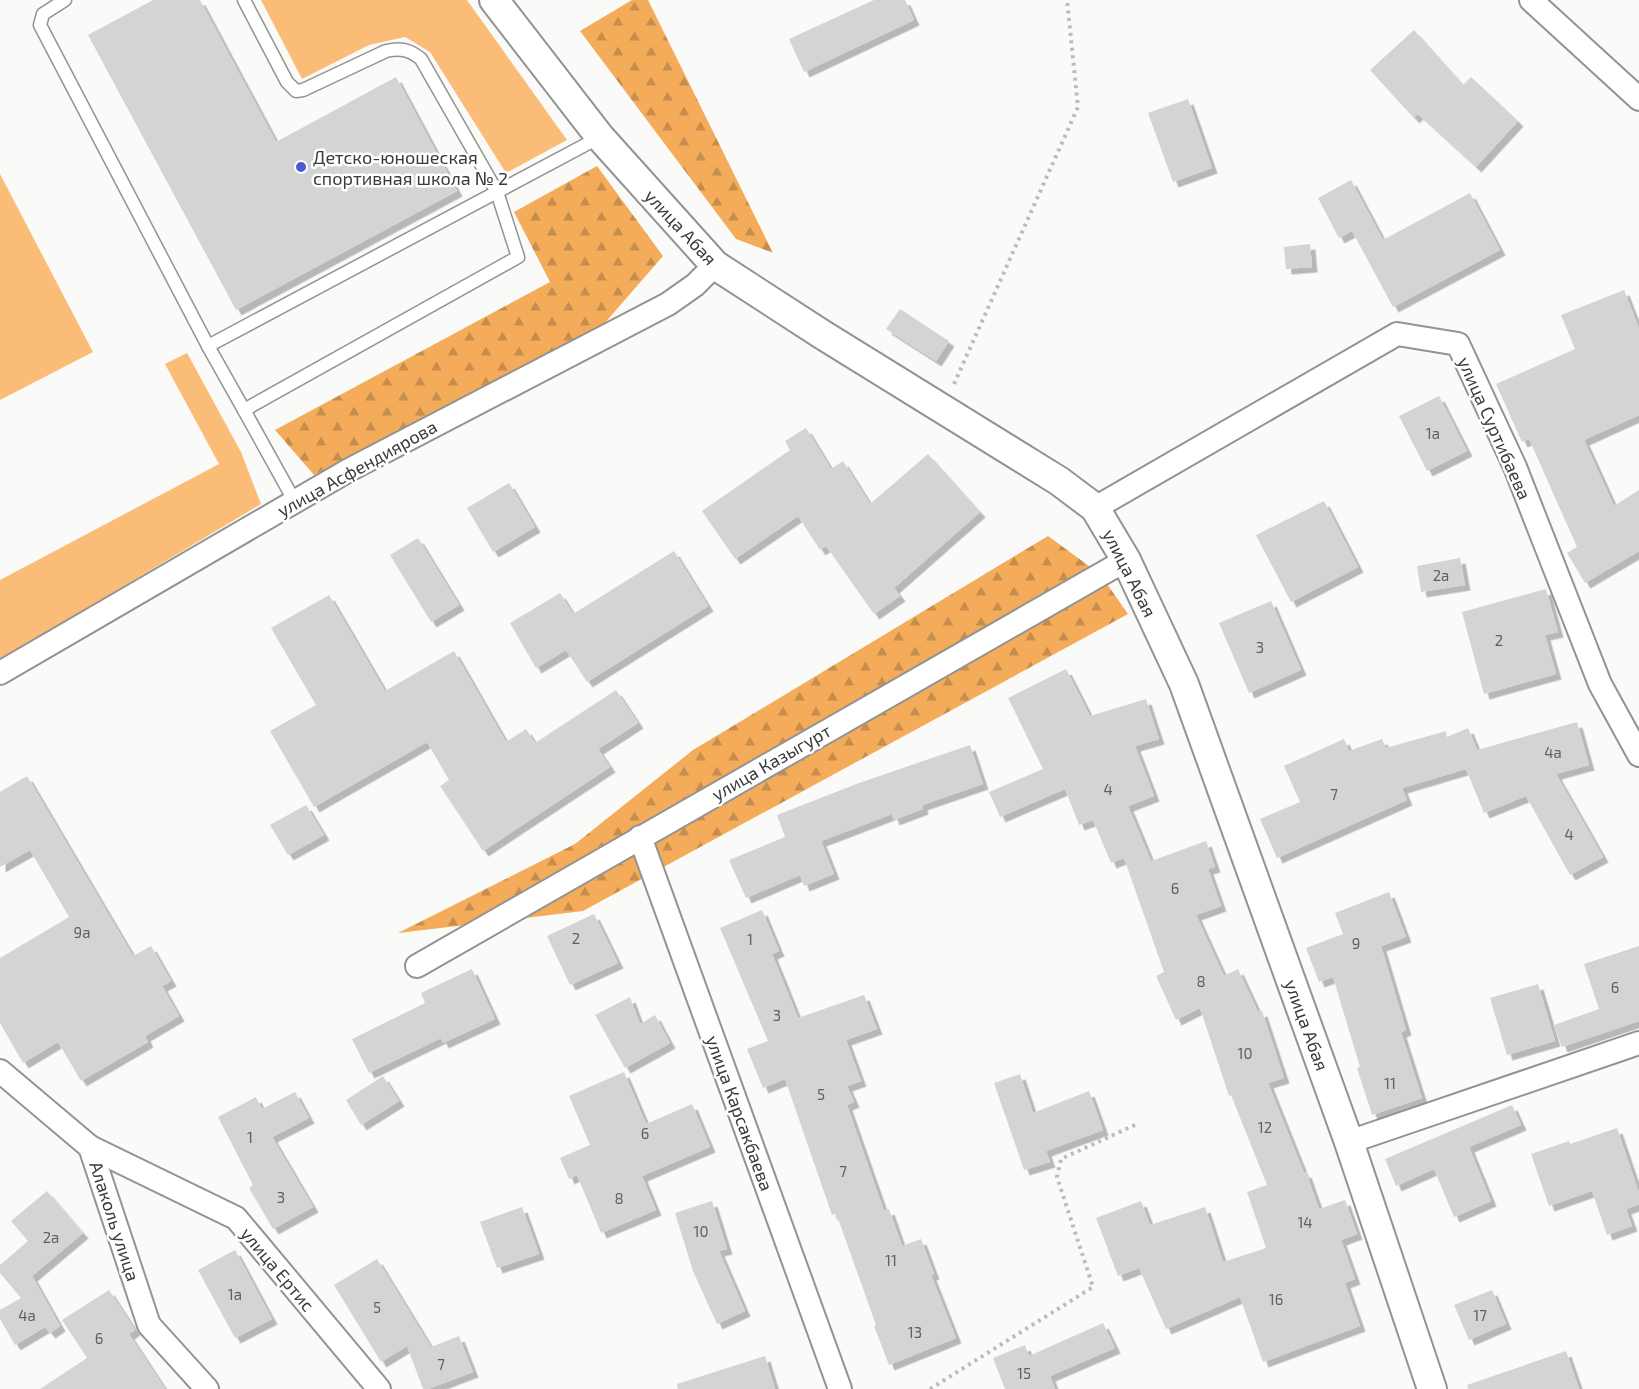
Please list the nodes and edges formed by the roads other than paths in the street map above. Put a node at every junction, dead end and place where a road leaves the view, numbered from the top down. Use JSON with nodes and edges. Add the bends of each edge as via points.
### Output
{"nodes":[{"id":1,"x":65,"y":0,"type":"edge"},
{"id":2,"x":244,"y":0,"type":"edge"},
{"id":3,"x":494,"y":0,"type":"edge"},
{"id":4,"x":1531,"y":0,"type":"edge"},
{"id":5,"x":1639,"y":99,"type":"edge"},
{"id":6,"x":600,"y":137,"type":"junction"},
{"id":7,"x":497,"y":192,"type":"junction"},
{"id":8,"x":715,"y":265,"type":"junction"},
{"id":9,"x":208,"y":346,"type":"junction"},
{"id":10,"x":244,"y":410,"type":"junction"},
{"id":11,"x":295,"y":502,"type":"junction"},
{"id":12,"x":1095,"y":508,"type":"junction"},
{"id":13,"x":1126,"y":560,"type":"junction"},
{"id":14,"x":0,"y":674,"type":"edge"},
{"id":15,"x":1639,"y":755,"type":"edge"},
{"id":16,"x":640,"y":837,"type":"junction"},
{"id":17,"x":417,"y":966,"type":"dead end"},
{"id":18,"x":1639,"y":1043,"type":"edge"},
{"id":19,"x":0,"y":1071,"type":"edge"},
{"id":20,"x":1349,"y":1142,"type":"junction"},
{"id":21,"x":90,"y":1147,"type":"junction"},
{"id":22,"x":207,"y":1389,"type":"edge"},
{"id":23,"x":379,"y":1389,"type":"edge"},
{"id":24,"x":840,"y":1389,"type":"edge"},
{"id":25,"x":1432,"y":1389,"type":"edge"}],
"edges":[{"from":1,"to":9,"type":"lane","via":[[43,14],[40,25]]},
{"from":2,"to":7,"type":"lane","via":[[286,82],[296,91],[386,51],[412,51],[421,59]]},
{"from":3,"to":6,"type":"street","name":"улица Абая"},
{"from":4,"to":5,"type":"street"},
{"from":6,"to":7,"type":"lane"},
{"from":6,"to":8,"type":"street","name":"улица Абая"},
{"from":7,"to":9,"type":"lane"},
{"from":7,"to":10,"type":"lane","via":[[518,257]]},
{"from":8,"to":11,"type":"street","name":"улица Асфендиярова","via":[[668,304]]},
{"from":8,"to":12,"type":"street","name":"улица Абая","via":[[1059,481]]},
{"from":9,"to":10,"type":"lane"},
{"from":10,"to":11,"type":"lane"},
{"from":11,"to":14,"type":"street","name":"улица Асфендиярова"},
{"from":12,"to":13,"type":"street","name":"улица Абая"},
{"from":12,"to":15,"type":"street","name":"улица Суртибаева","via":[[1397,334],[1458,344],[1515,467],[1599,684]]},
{"from":13,"to":16,"type":"street","name":"улица Казыгурт"},
{"from":13,"to":20,"type":"street","name":"улица Абая","via":[[1184,684]]},
{"from":16,"to":17,"type":"street","name":"улица Казыгурт"},
{"from":16,"to":24,"type":"street","name":"улица Карсакбаева"},
{"from":18,"to":20,"type":"street"},
{"from":19,"to":21,"type":"street","name":"Алаколь улица"},
{"from":20,"to":25,"type":"street","name":"улица Абая"},
{"from":21,"to":22,"type":"street","name":"Алаколь улица","via":[[149,1325]]},
{"from":21,"to":23,"type":"street","name":"улица Ертис","via":[[236,1218]]}]}
